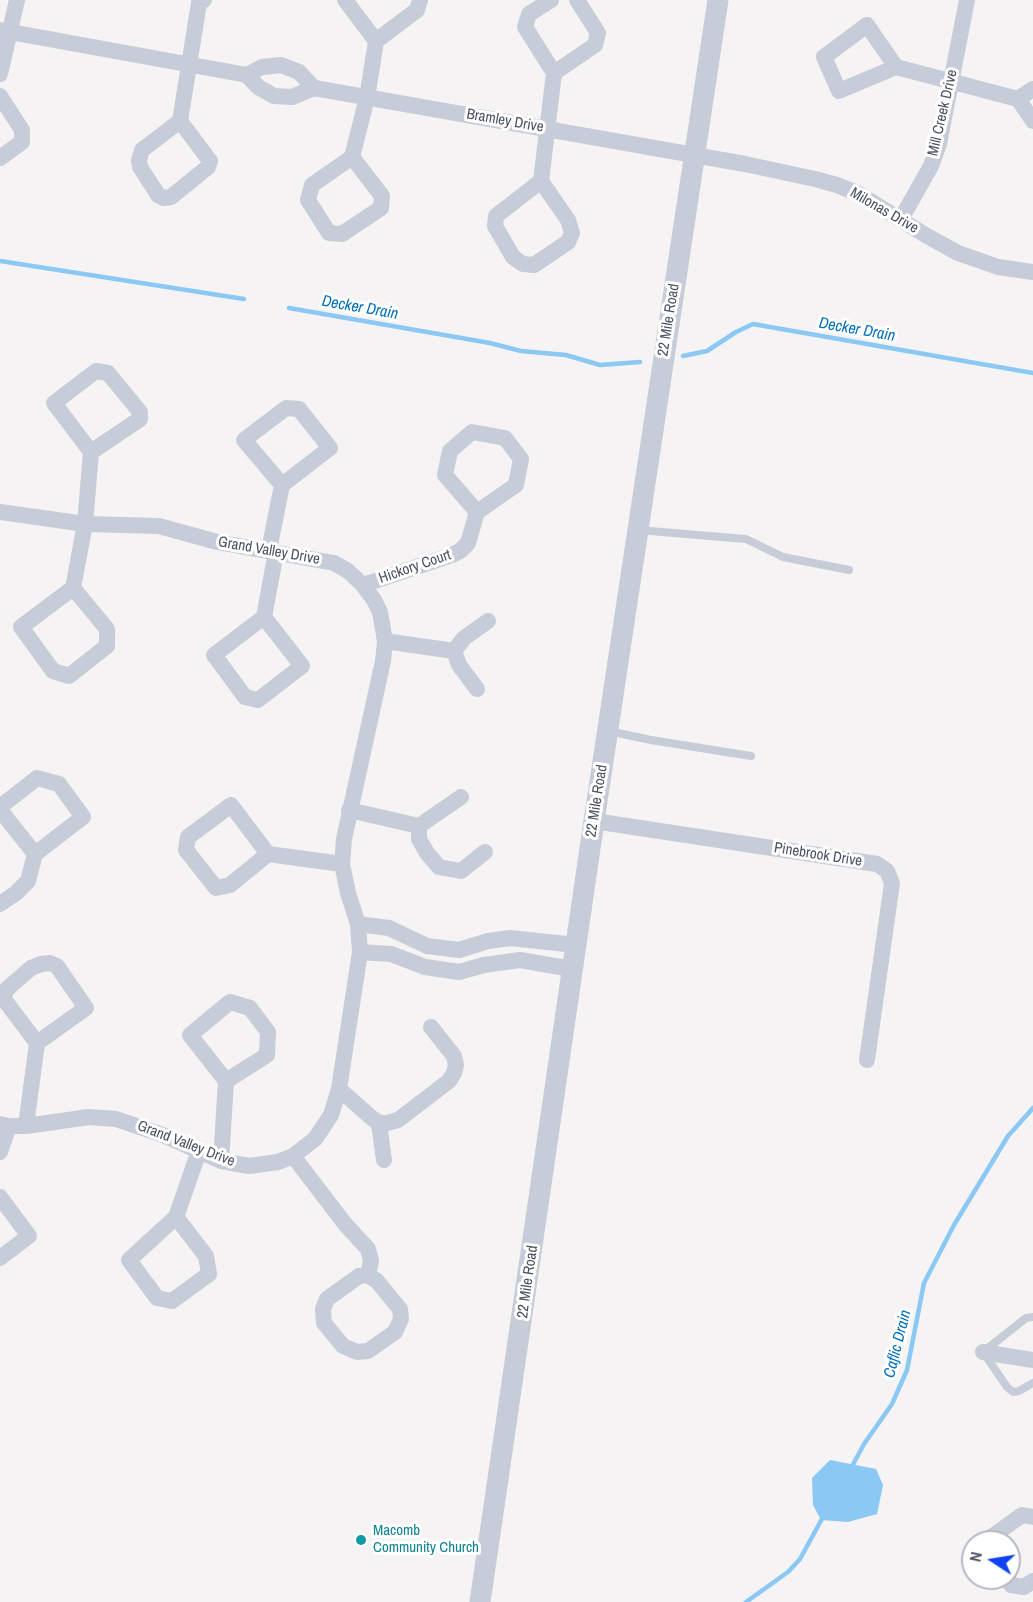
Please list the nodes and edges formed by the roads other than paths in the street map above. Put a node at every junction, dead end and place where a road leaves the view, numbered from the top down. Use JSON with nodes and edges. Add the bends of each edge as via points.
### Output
{"nodes":[{"id":1,"x":17,"y":0,"type":"edge"},
{"id":2,"x":345,"y":0,"type":"edge"},
{"id":3,"x":420,"y":0,"type":"edge"},
{"id":4,"x":551,"y":0,"type":"edge"},
{"id":5,"x":577,"y":0,"type":"edge"},
{"id":6,"x":718,"y":0,"type":"edge"},
{"id":7,"x":967,"y":0,"type":"edge"},
{"id":8,"x":200,"y":1,"type":"edge"},
{"id":9,"x":4,"y":31,"type":"edge"},
{"id":10,"x":376,"y":41,"type":"junction"},
{"id":11,"x":189,"y":64,"type":"junction"},
{"id":12,"x":896,"y":67,"type":"dead end"},
{"id":13,"x":554,"y":73,"type":"junction"},
{"id":14,"x":0,"y":74,"type":"edge"},
{"id":15,"x":247,"y":75,"type":"junction"},
{"id":16,"x":951,"y":81,"type":"junction"},
{"id":17,"x":314,"y":88,"type":"junction"},
{"id":18,"x":1033,"y":89,"type":"edge"},
{"id":19,"x":0,"y":96,"type":"edge"},
{"id":20,"x":367,"y":98,"type":"junction"},
{"id":21,"x":1018,"y":99,"type":"junction"},
{"id":22,"x":180,"y":121,"type":"junction"},
{"id":23,"x":1033,"y":121,"type":"edge"},
{"id":24,"x":547,"y":129,"type":"junction"},
{"id":25,"x":695,"y":156,"type":"junction"},
{"id":26,"x":352,"y":157,"type":"junction"},
{"id":27,"x":0,"y":158,"type":"edge"},
{"id":28,"x":541,"y":181,"type":"junction"},
{"id":29,"x":901,"y":219,"type":"junction"},
{"id":30,"x":1033,"y":273,"type":"edge"},
{"id":31,"x":91,"y":452,"type":"junction"},
{"id":32,"x":282,"y":485,"type":"junction"},
{"id":33,"x":0,"y":512,"type":"edge"},
{"id":34,"x":477,"y":512,"type":"junction"},
{"id":35,"x":85,"y":524,"type":"junction"},
{"id":36,"x":638,"y":530,"type":"junction"},
{"id":37,"x":272,"y":551,"type":"junction"},
{"id":38,"x":849,"y":570,"type":"dead end"},
{"id":39,"x":363,"y":585,"type":"junction"},
{"id":40,"x":73,"y":588,"type":"junction"},
{"id":41,"x":264,"y":617,"type":"junction"},
{"id":42,"x":488,"y":621,"type":"dead end"},
{"id":43,"x":385,"y":641,"type":"junction"},
{"id":44,"x":454,"y":651,"type":"junction"},
{"id":45,"x":477,"y":689,"type":"dead end"},
{"id":46,"x":608,"y":731,"type":"junction"},
{"id":47,"x":751,"y":756,"type":"dead end"},
{"id":48,"x":461,"y":797,"type":"dead end"},
{"id":49,"x":0,"y":809,"type":"edge"},
{"id":50,"x":349,"y":810,"type":"junction"},
{"id":51,"x":594,"y":821,"type":"junction"},
{"id":52,"x":419,"y":826,"type":"junction"},
{"id":53,"x":485,"y":852,"type":"dead end"},
{"id":54,"x":35,"y":854,"type":"junction"},
{"id":55,"x":268,"y":854,"type":"junction"},
{"id":56,"x":342,"y":864,"type":"junction"},
{"id":57,"x":0,"y":904,"type":"edge"},
{"id":58,"x":358,"y":924,"type":"junction"},
{"id":59,"x":576,"y":945,"type":"junction"},
{"id":60,"x":459,"y":950,"type":"junction"},
{"id":61,"x":360,"y":952,"type":"junction"},
{"id":62,"x":573,"y":969,"type":"junction"},
{"id":63,"x":459,"y":972,"type":"junction"},
{"id":64,"x":431,"y":1027,"type":"dead end"},
{"id":65,"x":37,"y":1043,"type":"junction"},
{"id":66,"x":867,"y":1060,"type":"dead end"},
{"id":67,"x":226,"y":1082,"type":"junction"},
{"id":68,"x":339,"y":1089,"type":"junction"},
{"id":69,"x":379,"y":1123,"type":"junction"},
{"id":70,"x":12,"y":1125,"type":"edge"},
{"id":71,"x":199,"y":1151,"type":"junction"},
{"id":72,"x":0,"y":1152,"type":"edge"},
{"id":73,"x":293,"y":1156,"type":"junction"},
{"id":74,"x":384,"y":1160,"type":"dead end"},
{"id":75,"x":220,"y":1161,"type":"junction"},
{"id":76,"x":0,"y":1197,"type":"edge"},
{"id":77,"x":176,"y":1217,"type":"junction"},
{"id":78,"x":0,"y":1258,"type":"edge"},
{"id":79,"x":368,"y":1275,"type":"junction"},
{"id":80,"x":1033,"y":1317,"type":"edge"},
{"id":81,"x":983,"y":1352,"type":"junction"},
{"id":82,"x":1033,"y":1360,"type":"edge"},
{"id":83,"x":1033,"y":1383,"type":"edge"},
{"id":84,"x":1033,"y":1517,"type":"edge"},
{"id":85,"x":1001,"y":1530,"type":"edge"},
{"id":86,"x":480,"y":1602,"type":"edge"}],
"edges":[{"from":1,"to":9,"type":"street"},
{"from":2,"to":10,"type":"street"},
{"from":3,"to":10,"type":"street","via":[[417,10]]},
{"from":4,"to":13,"type":"street","via":[[529,14],[525,27]]},
{"from":5,"to":13,"type":"street","via":[[598,33],[595,45]]},
{"from":6,"to":25,"type":"street","name":"22 Mile Road"},
{"from":7,"to":16,"type":"street","name":"Mill Creek Drive"},
{"from":8,"to":11,"type":"street"},
{"from":9,"to":11,"type":"street","name":"Bramley Drive"},
{"from":9,"to":14,"type":"street"},
{"from":10,"to":20,"type":"street"},
{"from":11,"to":15,"type":"street","name":"Bramley Drive"},
{"from":11,"to":22,"type":"street"},
{"from":12,"to":16,"type":"street"},
{"from":13,"to":24,"type":"street"},
{"from":15,"to":17,"type":"street","name":"Bramley Drive","via":[[274,96],[292,97]]},
{"from":15,"to":17,"type":"street","name":"Bramley Drive","via":[[262,67],[281,65],[299,72]]},
{"from":16,"to":21,"type":"street"},
{"from":16,"to":29,"type":"street","name":"Mill Creek Drive","via":[[935,158]]},
{"from":17,"to":20,"type":"street","name":"Bramley Drive"},
{"from":18,"to":21,"type":"street"},
{"from":19,"to":27,"type":"street","via":[[22,130],[22,142]]},
{"from":20,"to":24,"type":"street","name":"Bramley Drive"},
{"from":20,"to":26,"type":"street"},
{"from":21,"to":23,"type":"street"},
{"from":22,"to":22,"type":"street","via":[[210,162],[171,197],[164,198],[158,195],[139,160],[142,150]]},
{"from":24,"to":25,"type":"street","name":"Bramley Drive"},
{"from":24,"to":28,"type":"street"},
{"from":25,"to":29,"type":"street","name":"Milonas Drive","via":[[837,185]]},
{"from":25,"to":36,"type":"street","name":"22 Mile Road"},
{"from":26,"to":26,"type":"street","via":[[312,185],[308,200],[329,232],[342,234],[381,208],[382,196]]},
{"from":28,"to":28,"type":"street","via":[[496,216],[495,226],[513,257],[523,264],[534,265],[568,242],[573,233]]},
{"from":29,"to":30,"type":"street","name":"Milonas Drive","via":[[958,253],[998,267]]},
{"from":31,"to":31,"type":"street","via":[[54,403],[96,370],[108,373],[140,412],[140,419]]},
{"from":31,"to":35,"type":"street"},
{"from":32,"to":32,"type":"street","via":[[244,440],[286,408],[299,409],[330,448]]},
{"from":32,"to":37,"type":"street"},
{"from":33,"to":35,"type":"street","name":"Grand Valley Drive"},
{"from":34,"to":34,"type":"street","via":[[445,475],[450,451],[472,432],[505,438],[521,459],[516,485]]},
{"from":34,"to":39,"type":"street","name":"Hickory Court","via":[[468,543],[460,551]]},
{"from":35,"to":37,"type":"street","name":"Grand Valley Drive","via":[[159,526],[217,543]]},
{"from":35,"to":40,"type":"street"},
{"from":36,"to":38,"type":"lane","via":[[746,539],[783,557]]},
{"from":36,"to":46,"type":"street","name":"22 Mile Road"},
{"from":37,"to":39,"type":"street","name":"Grand Valley Drive","via":[[334,563]]},
{"from":37,"to":41,"type":"street"},
{"from":39,"to":43,"type":"street","name":"Grand Valley Drive","via":[[380,612]]},
{"from":40,"to":40,"type":"street","via":[[21,627],[53,672],[69,676],[107,646],[107,629]]},
{"from":41,"to":41,"type":"street","via":[[214,655],[246,697],[258,700],[302,666]]},
{"from":42,"to":44,"type":"street","via":[[464,638]]},
{"from":43,"to":44,"type":"street"},
{"from":43,"to":50,"type":"street","name":"Grand Valley Drive"},
{"from":44,"to":45,"type":"street"},
{"from":46,"to":47,"type":"lane"},
{"from":46,"to":51,"type":"street","name":"22 Mile Road"},
{"from":48,"to":52,"type":"street"},
{"from":49,"to":54,"type":"street"},
{"from":49,"to":54,"type":"street","via":[[37,778],[59,784],[83,817]]},
{"from":50,"to":52,"type":"street"},
{"from":50,"to":56,"type":"street","name":"Grand Valley Drive"},
{"from":51,"to":59,"type":"street","name":"22 Mile Road"},
{"from":51,"to":66,"type":"street","name":"Pinebrook Drive","via":[[877,864],[888,871],[892,883]]},
{"from":52,"to":53,"type":"street","via":[[419,839],[439,867],[461,871]]},
{"from":54,"to":57,"type":"street","via":[[28,880]]},
{"from":55,"to":55,"type":"street","via":[[231,805],[188,837],[186,850],[216,888],[230,885]]},
{"from":55,"to":56,"type":"street"},
{"from":56,"to":58,"type":"street","name":"Grand Valley Drive"},
{"from":58,"to":60,"type":"street","via":[[388,928],[427,946]]},
{"from":58,"to":61,"type":"street","name":"Grand Valley Drive"},
{"from":59,"to":60,"type":"street","via":[[510,938]]},
{"from":59,"to":62,"type":"street","name":"22 Mile Road"},
{"from":60,"to":63,"type":"street"},
{"from":61,"to":63,"type":"street","via":[[391,954],[424,967]]},
{"from":61,"to":68,"type":"street","name":"Grand Valley Drive"},
{"from":62,"to":63,"type":"street","via":[[510,960]]},
{"from":62,"to":86,"type":"street","name":"22 Mile Road"},
{"from":64,"to":69,"type":"street","via":[[454,1056],[454,1073],[398,1120]]},
{"from":65,"to":65,"type":"street","via":[[86,1008],[57,966],[50,963],[31,968],[7,989],[3,998]]},
{"from":65,"to":70,"type":"street"},
{"from":67,"to":67,"type":"street","via":[[190,1035],[230,1002],[250,1008],[268,1032],[267,1055]]},
{"from":67,"to":75,"type":"street"},
{"from":68,"to":69,"type":"street"},
{"from":68,"to":73,"type":"street","name":"Grand Valley Drive","via":[[323,1129]]},
{"from":69,"to":74,"type":"street"},
{"from":70,"to":71,"type":"street","name":"Grand Valley Drive","via":[[89,1117],[116,1119]]},
{"from":70,"to":72,"type":"street"},
{"from":71,"to":75,"type":"street","name":"Grand Valley Drive"},
{"from":71,"to":77,"type":"street"},
{"from":73,"to":75,"type":"street","name":"Grand Valley Drive","via":[[262,1166]]},
{"from":73,"to":79,"type":"street","via":[[366,1246],[371,1261]]},
{"from":76,"to":78,"type":"street","via":[[28,1236]]},
{"from":77,"to":77,"type":"street","via":[[129,1260],[157,1298],[172,1301],[209,1274],[206,1256]]},
{"from":79,"to":79,"type":"street","via":[[359,1276],[327,1299],[323,1309],[324,1323],[343,1346],[357,1352],[368,1351],[395,1332],[401,1320],[400,1309]]},
{"from":80,"to":81,"type":"lane","via":[[1026,1318]]},
{"from":81,"to":82,"type":"street"},
{"from":81,"to":83,"type":"lane","via":[[1013,1392]]},
{"from":84,"to":85,"type":"street","via":[[1022,1515]]}]}
